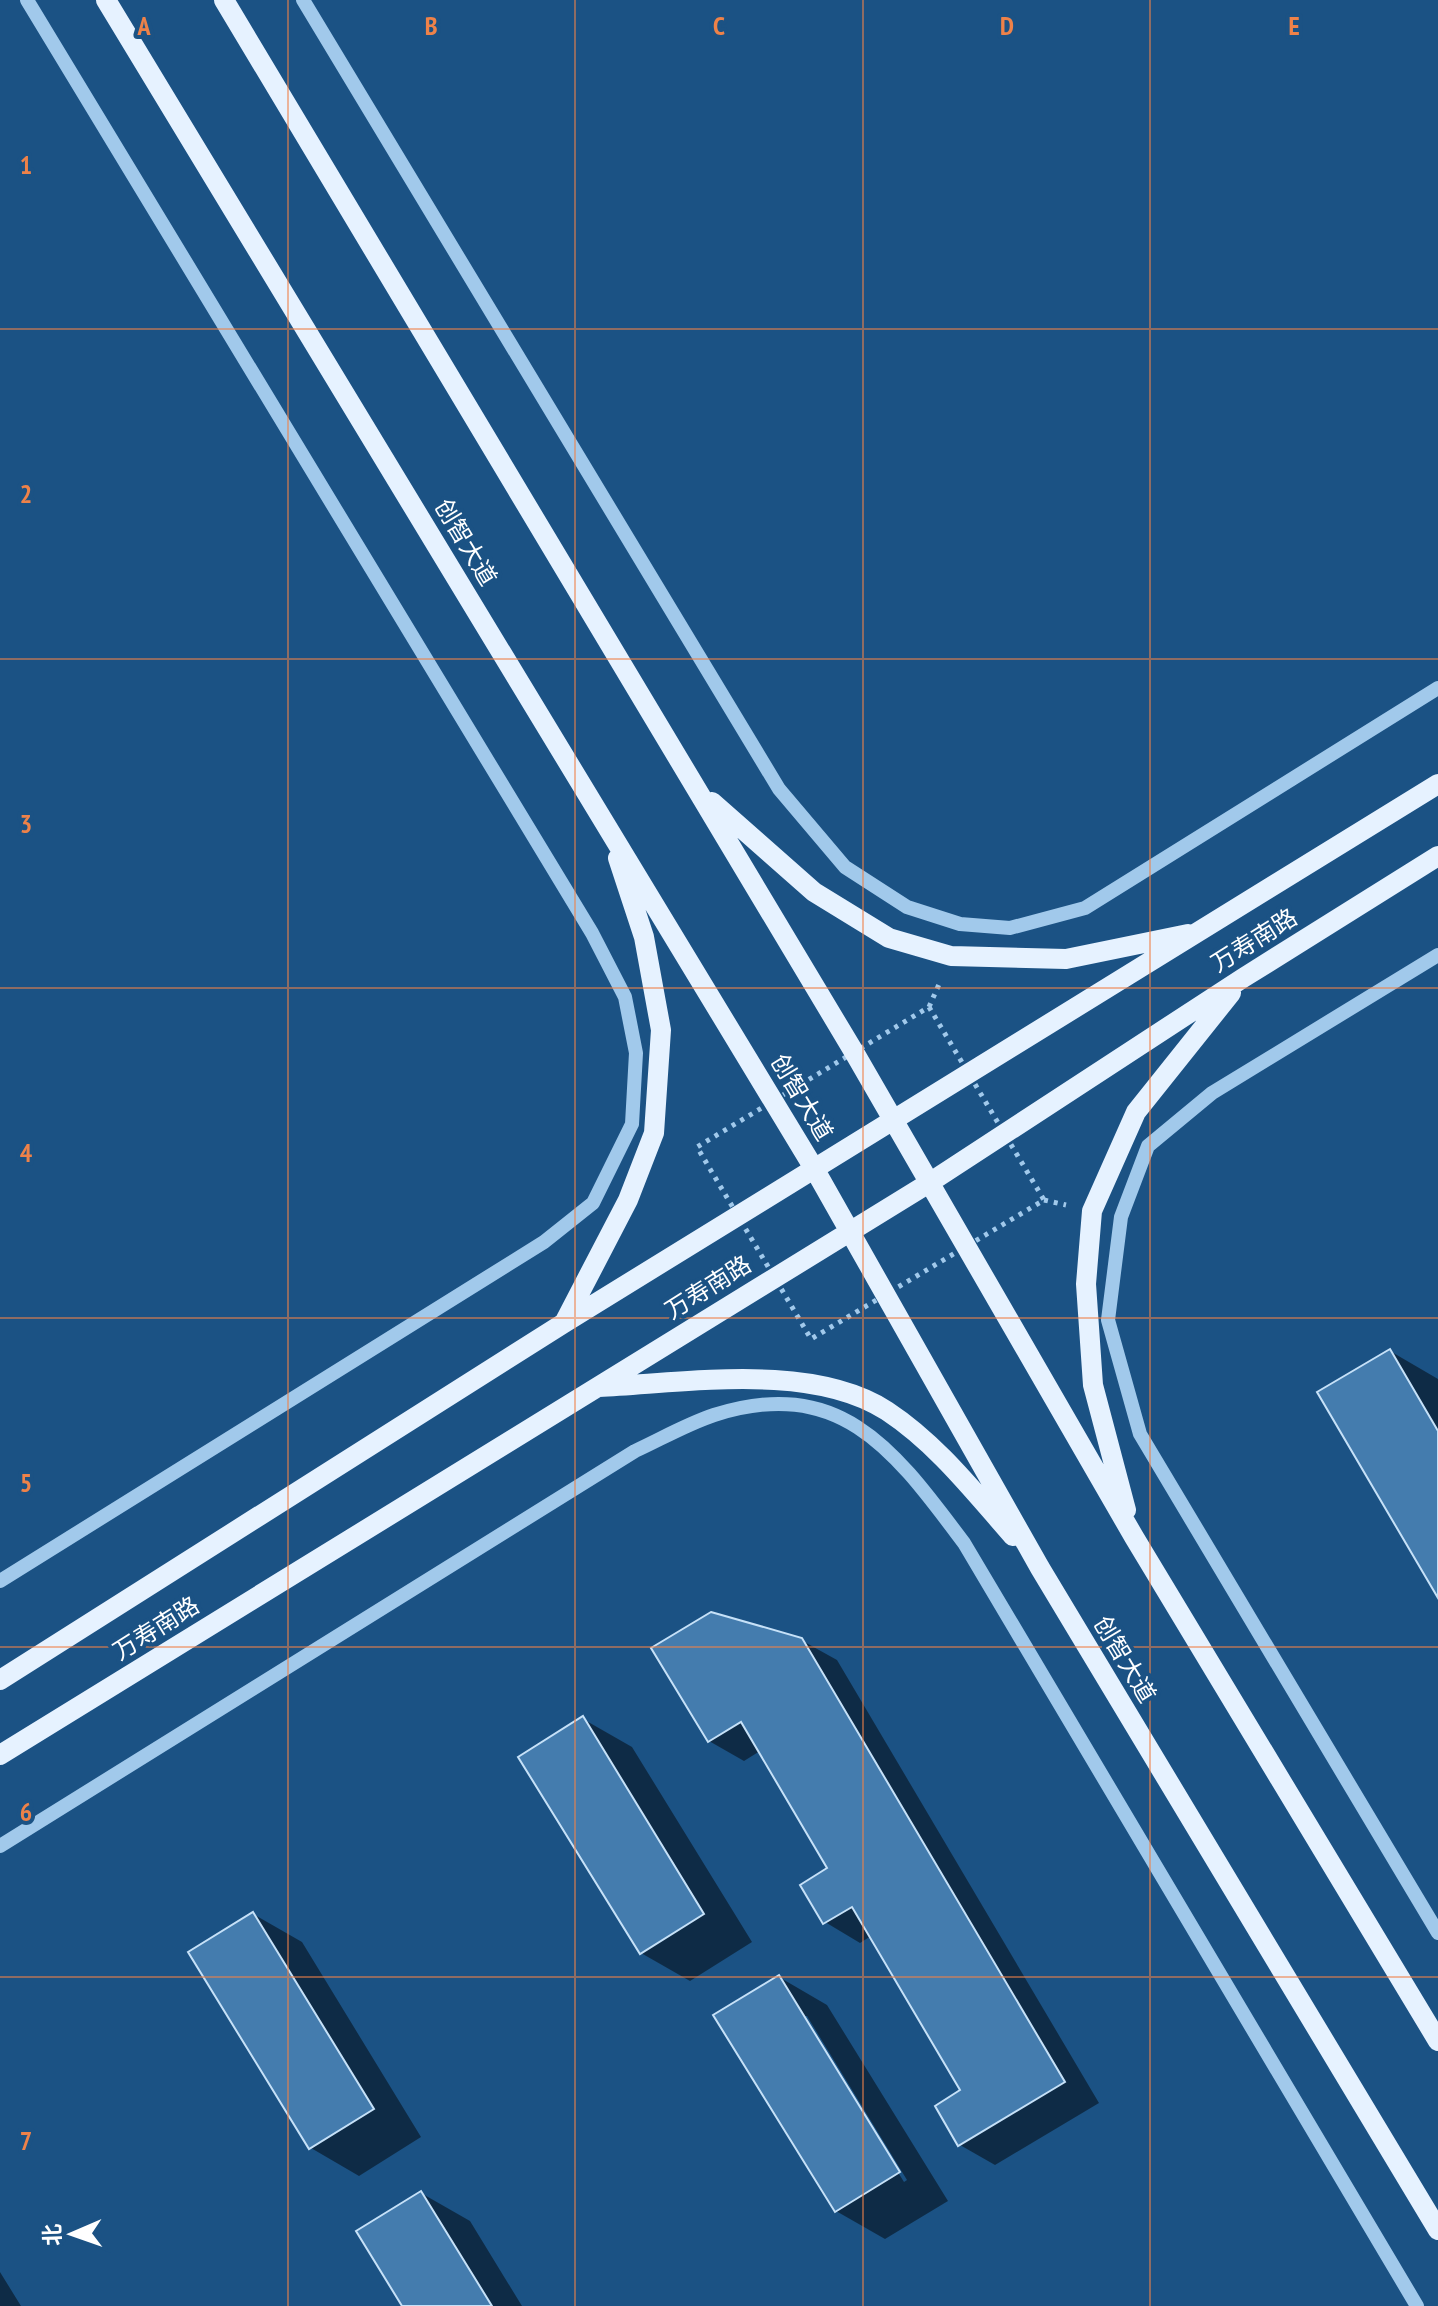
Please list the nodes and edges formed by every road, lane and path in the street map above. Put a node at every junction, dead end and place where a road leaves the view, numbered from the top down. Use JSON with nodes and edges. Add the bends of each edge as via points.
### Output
{"nodes":[{"id":1,"x":27,"y":0,"type":"edge"},
{"id":2,"x":106,"y":0,"type":"edge"},
{"id":3,"x":224,"y":0,"type":"edge"},
{"id":4,"x":303,"y":0,"type":"edge"},
{"id":5,"x":1438,"y":688,"type":"edge"},
{"id":6,"x":1438,"y":784,"type":"edge"},
{"id":7,"x":698,"y":790,"type":"junction"},
{"id":8,"x":605,"y":820,"type":"junction"},
{"id":9,"x":1438,"y":856,"type":"edge"},
{"id":10,"x":1204,"y":931,"type":"junction"},
{"id":11,"x":1438,"y":955,"type":"edge"},
{"id":12,"x":1243,"y":978,"type":"junction"},
{"id":13,"x":895,"y":1121,"type":"junction"},
{"id":14,"x":815,"y":1170,"type":"junction"},
{"id":15,"x":929,"y":1183,"type":"junction"},
{"id":16,"x":851,"y":1230,"type":"junction"},
{"id":17,"x":564,"y":1323,"type":"junction"},
{"id":18,"x":595,"y":1388,"type":"junction"},
{"id":19,"x":1134,"y":1537,"type":"junction"},
{"id":20,"x":1040,"y":1568,"type":"junction"},
{"id":21,"x":0,"y":1581,"type":"edge"},
{"id":22,"x":0,"y":1680,"type":"edge"},
{"id":23,"x":0,"y":1755,"type":"edge"},
{"id":24,"x":0,"y":1846,"type":"edge"},
{"id":25,"x":1438,"y":1933,"type":"edge"},
{"id":26,"x":1438,"y":2041,"type":"edge"},
{"id":27,"x":1438,"y":2230,"type":"edge"},
{"id":28,"x":1417,"y":2306,"type":"edge"}],
"edges":[{"from":1,"to":21,"type":"street","via":[[592,933],[625,997],[636,1053],[632,1124],[593,1203],[544,1242]]},
{"from":2,"to":8,"type":"main road","name":"创智大道"},
{"from":3,"to":7,"type":"main road"},
{"from":4,"to":5,"type":"street","via":[[779,789],[845,867],[907,907],[960,924],[1010,928],[1085,908]]},
{"from":6,"to":10,"type":"main road","name":"万寿南路"},
{"from":7,"to":10,"type":"main road","via":[[814,892],[889,938],[951,956],[1066,959]]},
{"from":7,"to":13,"type":"main road"},
{"from":8,"to":14,"type":"main road","name":"创智大道"},
{"from":8,"to":17,"type":"main road","via":[[644,937],[661,1030],[654,1133],[628,1200]]},
{"from":9,"to":12,"type":"main road","name":"万寿南路"},
{"from":10,"to":13,"type":"main road","name":"万寿南路"},
{"from":11,"to":25,"type":"street","via":[[1212,1093],[1148,1146],[1121,1217],[1108,1320],[1140,1434]]},
{"from":12,"to":15,"type":"main road","name":"万寿南路"},
{"from":12,"to":19,"type":"main road","via":[[1136,1112],[1092,1211],[1086,1284],[1093,1385]]},
{"from":13,"to":14,"type":"main road","name":"万寿南路"},
{"from":13,"to":15,"type":"main road"},
{"from":14,"to":16,"type":"main road","name":"创智大道"},
{"from":14,"to":17,"type":"main road","name":"万寿南路"},
{"from":15,"to":16,"type":"main road","name":"万寿南路"},
{"from":15,"to":19,"type":"main road"},
{"from":16,"to":18,"type":"main road","name":"万寿南路"},
{"from":16,"to":20,"type":"main road","name":"创智大道"},
{"from":17,"to":22,"type":"main road","name":"万寿南路"},
{"from":18,"to":20,"type":"main road","via":[[810,1381],[885,1410],[940,1453]]},
{"from":18,"to":23,"type":"main road","name":"万寿南路"},
{"from":19,"to":26,"type":"main road"},
{"from":20,"to":27,"type":"main road","name":"创智大道"},
{"from":24,"to":28,"type":"street","via":[[635,1451],[711,1416],[746,1407],[806,1406],[862,1427],[907,1468],[964,1543]]}]}
